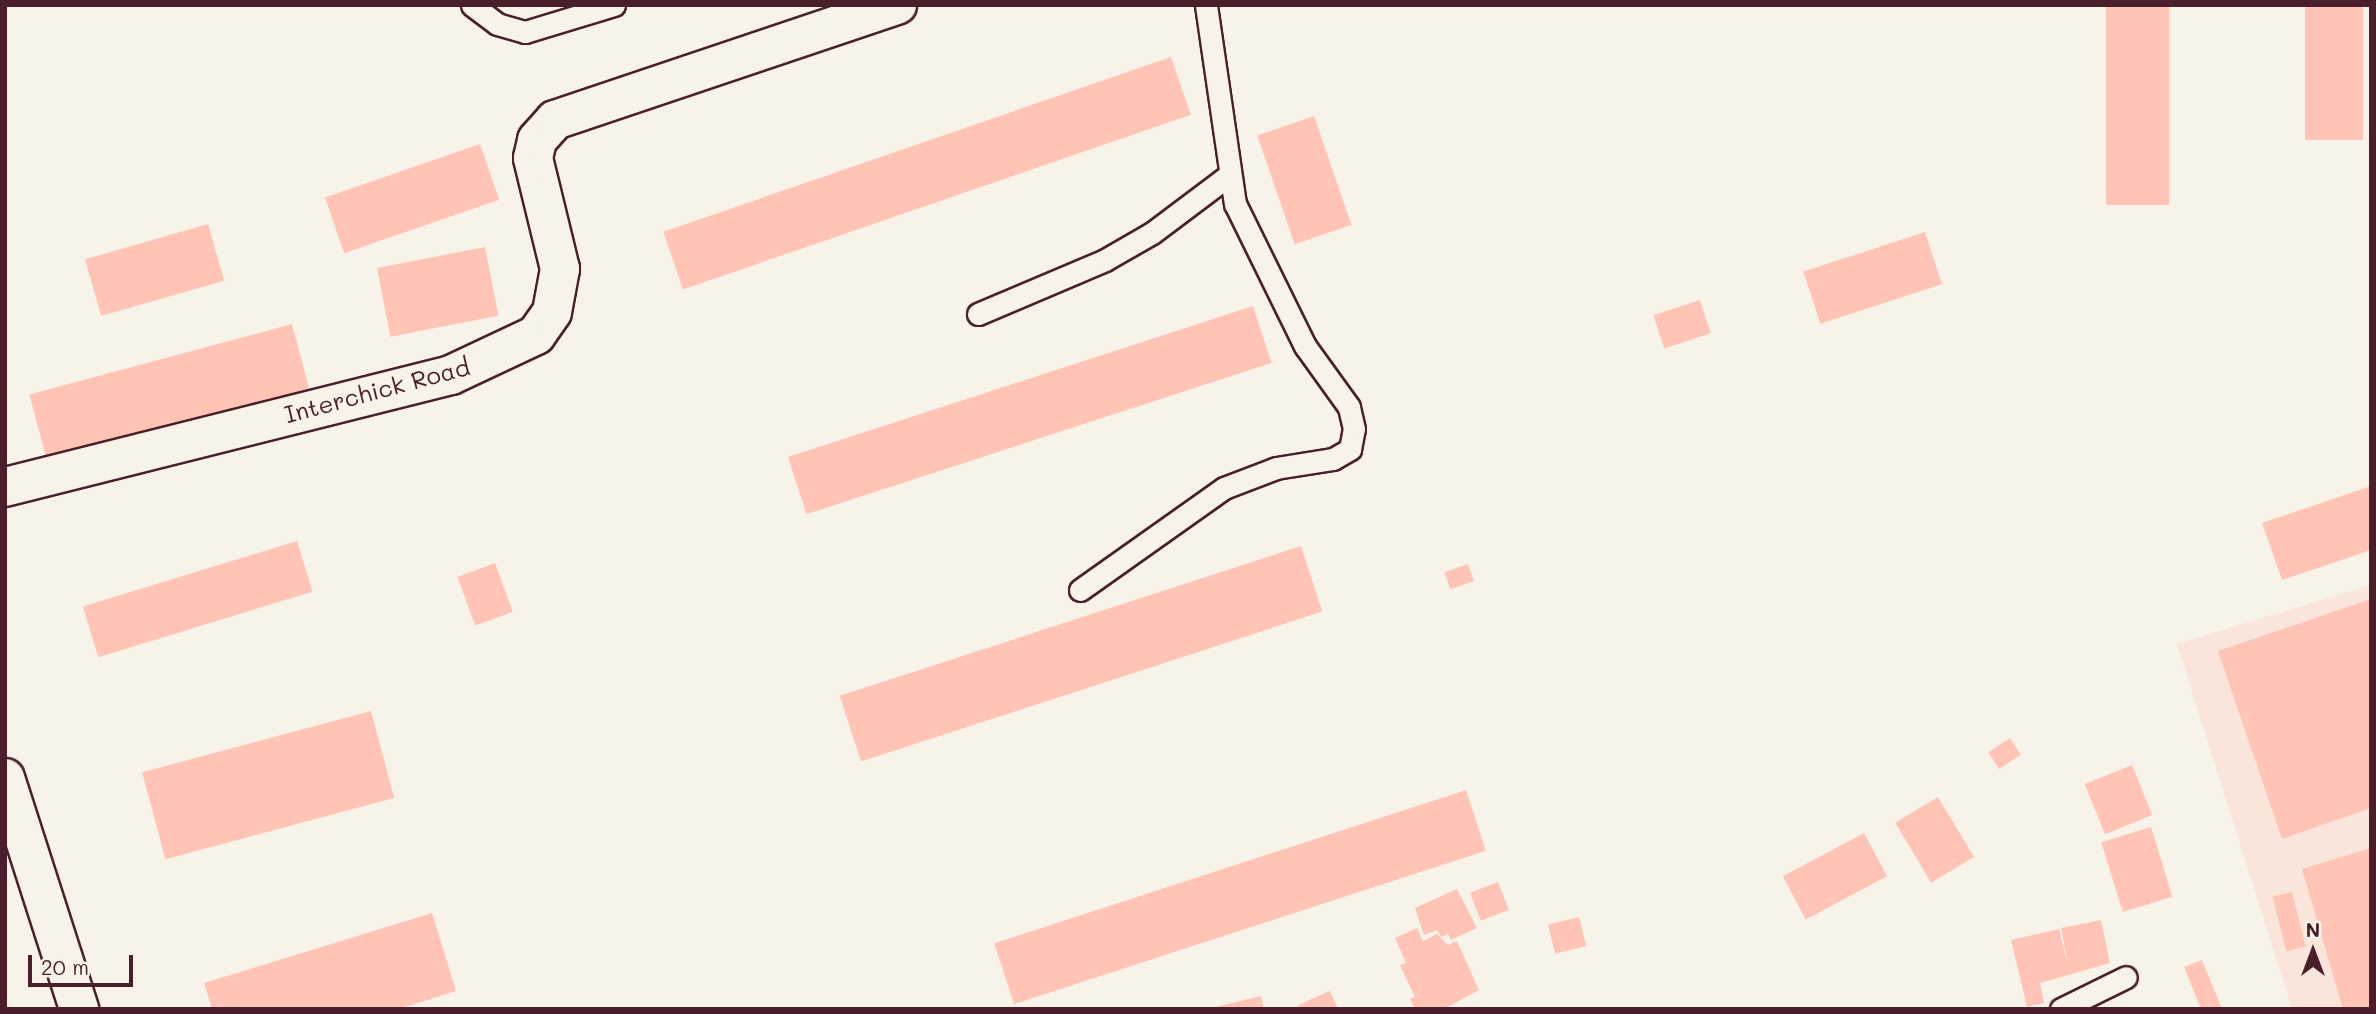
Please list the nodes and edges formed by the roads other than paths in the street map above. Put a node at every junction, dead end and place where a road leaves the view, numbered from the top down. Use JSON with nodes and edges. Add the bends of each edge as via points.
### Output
{"nodes":[{"id":1,"x":472,"y":5,"type":"edge"},
{"id":2,"x":614,"y":5,"type":"edge"},
{"id":3,"x":897,"y":5,"type":"edge"},
{"id":4,"x":1206,"y":5,"type":"edge"},
{"id":5,"x":1228,"y":176,"type":"junction"},
{"id":6,"x":978,"y":314,"type":"dead end"},
{"id":7,"x":5,"y":487,"type":"edge"},
{"id":8,"x":1080,"y":590,"type":"dead end"},
{"id":9,"x":5,"y":778,"type":"edge"},
{"id":10,"x":2126,"y":977,"type":"dead end"},
{"id":11,"x":79,"y":1009,"type":"edge"},
{"id":12,"x":2061,"y":1009,"type":"edge"}],
"edges":[{"from":1,"to":2,"type":"lane","via":[[498,23],[525,32]]},
{"from":3,"to":7,"type":"street","name":"Interchick Road","via":[[555,120],[537,140],[533,158],[560,269],[552,312],[536,335],[452,374]]},
{"from":4,"to":5,"type":"lane"},
{"from":5,"to":6,"type":"lane","via":[[1152,233],[1105,260]]},
{"from":5,"to":8,"type":"lane","via":[[1235,204],[1305,346],[1349,407],[1354,429],[1350,449],[1333,459],[1276,468],[1224,488]]},
{"from":9,"to":11,"type":"street"},
{"from":10,"to":12,"type":"lane"}]}
